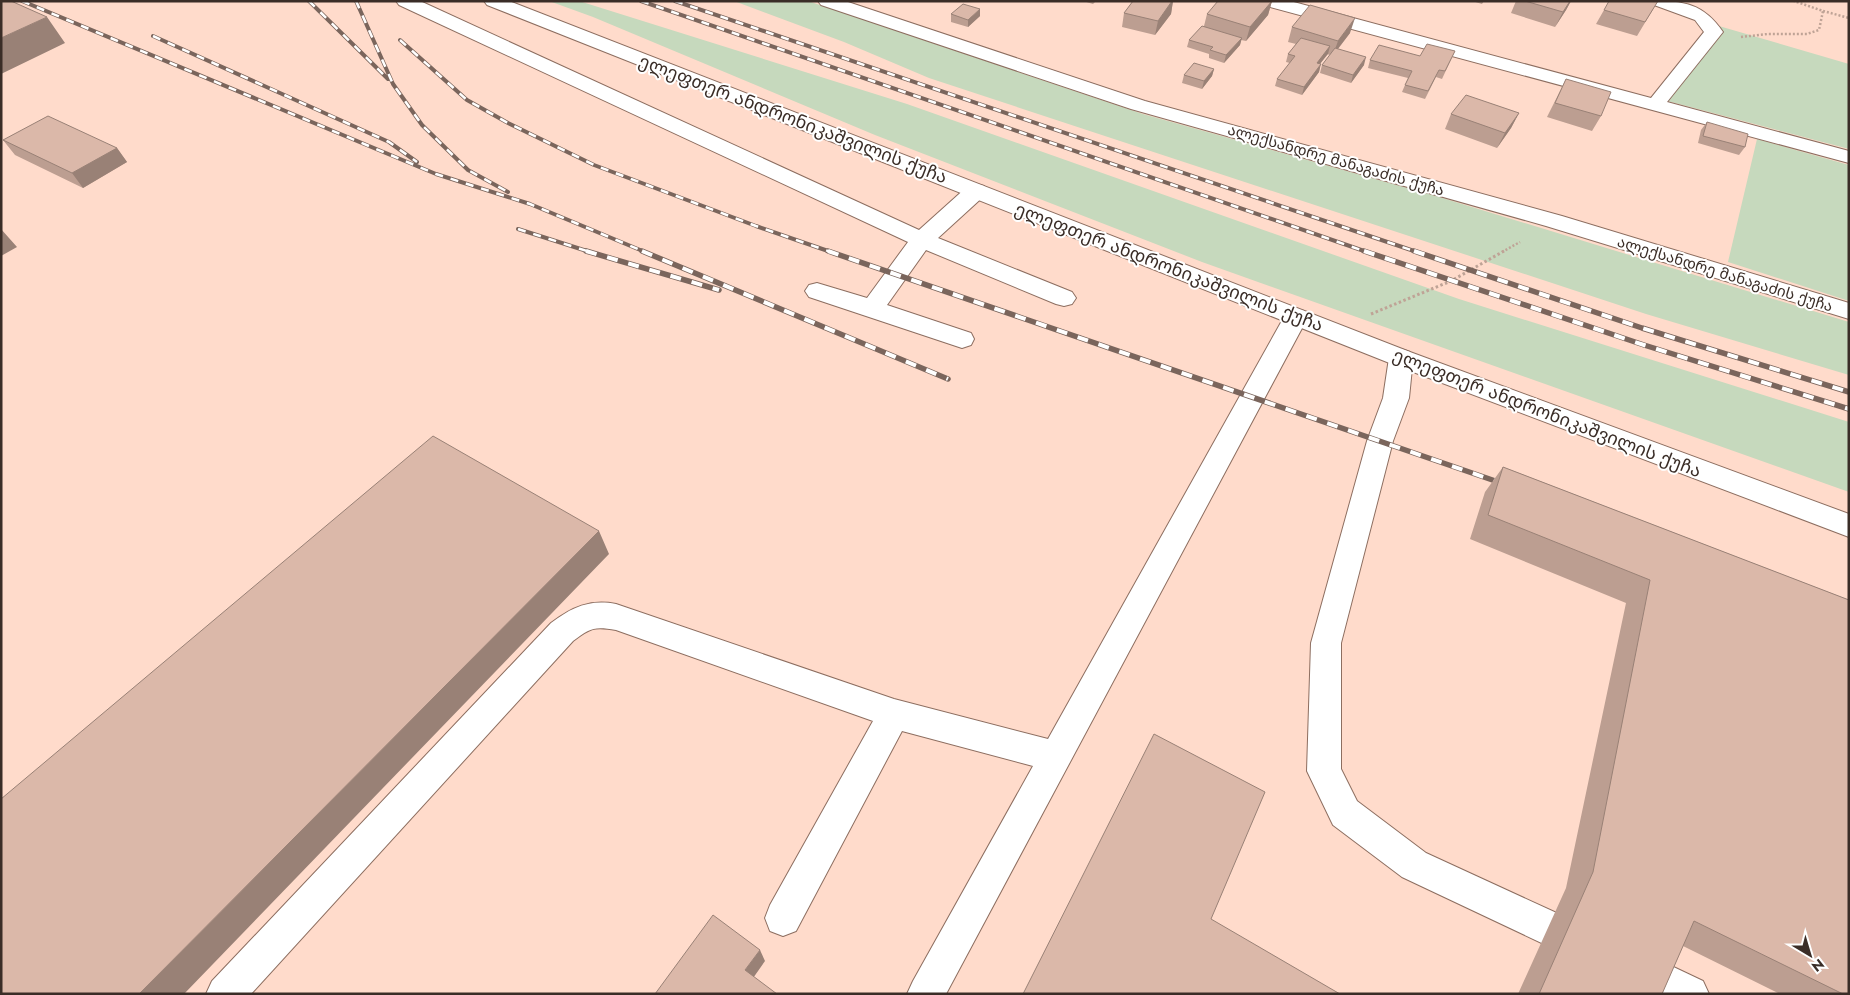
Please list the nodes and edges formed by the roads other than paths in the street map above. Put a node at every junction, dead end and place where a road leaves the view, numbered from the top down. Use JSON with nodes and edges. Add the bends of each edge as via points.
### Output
{"nodes":[{"id":1,"x":405,"y":1,"type":"edge"},
{"id":2,"x":493,"y":1,"type":"edge"},
{"id":3,"x":827,"y":1,"type":"edge"},
{"id":4,"x":1269,"y":1,"type":"edge"},
{"id":5,"x":1660,"y":1,"type":"edge"},
{"id":6,"x":1656,"y":105,"type":"junction"},
{"id":7,"x":1849,"y":157,"type":"edge"},
{"id":8,"x":976,"y":191,"type":"junction"},
{"id":9,"x":922,"y":240,"type":"junction"},
{"id":10,"x":817,"y":291,"type":"dead end"},
{"id":11,"x":1064,"y":298,"type":"dead end"},
{"id":12,"x":872,"y":308,"type":"junction"},
{"id":13,"x":1849,"y":312,"type":"edge"},
{"id":14,"x":1296,"y":317,"type":"junction"},
{"id":15,"x":962,"y":339,"type":"dead end"},
{"id":16,"x":1401,"y":358,"type":"junction"},
{"id":17,"x":1849,"y":526,"type":"edge"},
{"id":18,"x":894,"y":714,"type":"junction"},
{"id":19,"x":1056,"y":757,"type":"junction"},
{"id":20,"x":783,"y":918,"type":"dead end"},
{"id":21,"x":1548,"y":928,"type":"dead end"},
{"id":22,"x":1646,"y":973,"type":"edge"},
{"id":23,"x":225,"y":994,"type":"edge"},
{"id":24,"x":926,"y":994,"type":"edge"},
{"id":25,"x":1690,"y":994,"type":"edge"}],
"edges":[{"from":1,"to":9,"type":"street"},
{"from":2,"to":8,"type":"street","name":"ელეფთერ ანდრონიკაშვილის ქუჩა"},
{"from":3,"to":13,"type":"street","name":"ალექსანდრე მანაგაძის ქუჩა","via":[[1138,105],[1554,221]]},
{"from":4,"to":6,"type":"street"},
{"from":5,"to":6,"type":"street","via":[[1700,16],[1714,32]]},
{"from":6,"to":7,"type":"street"},
{"from":8,"to":9,"type":"street"},
{"from":8,"to":14,"type":"street","name":"ელეფთერ ანდრონიკაშვილის ქუჩა"},
{"from":9,"to":11,"type":"street"},
{"from":9,"to":12,"type":"street"},
{"from":10,"to":12,"type":"street"},
{"from":12,"to":15,"type":"street"},
{"from":14,"to":16,"type":"street","name":"ელეფთერ ანდრონიკაშვილის ქუჩა"},
{"from":14,"to":19,"type":"street"},
{"from":16,"to":17,"type":"street","name":"ელეფთერ ანდრონიკაშვილის ქუჩა"},
{"from":16,"to":21,"type":"street","via":[[1396,398],[1380,441],[1326,643],[1324,771],[1345,813],[1414,865]]},
{"from":18,"to":19,"type":"street"},
{"from":18,"to":20,"type":"street"},
{"from":18,"to":23,"type":"street","via":[[616,617],[597,613],[578,619],[562,632]]},
{"from":19,"to":24,"type":"street"},
{"from":22,"to":25,"type":"street"}]}
